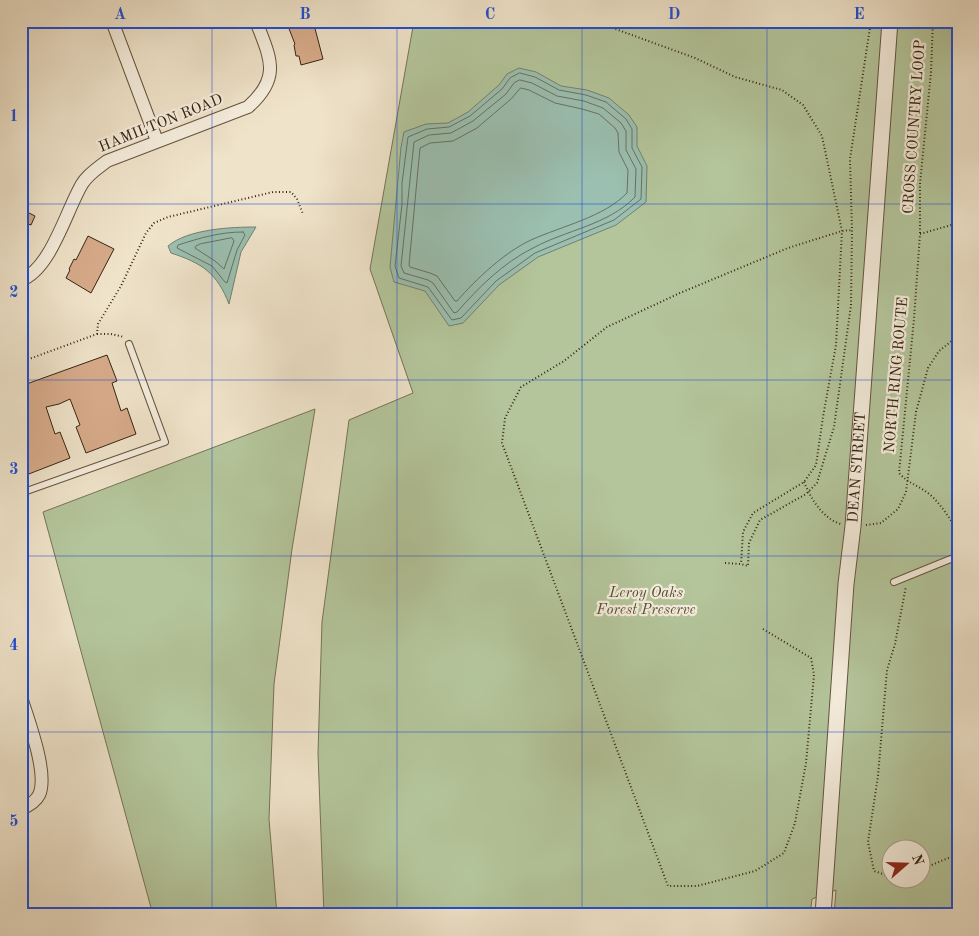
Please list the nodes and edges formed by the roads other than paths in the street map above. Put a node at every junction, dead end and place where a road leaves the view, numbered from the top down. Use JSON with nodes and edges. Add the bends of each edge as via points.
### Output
{"nodes":[{"id":1,"x":112,"y":21,"type":"edge"},
{"id":2,"x":256,"y":21,"type":"edge"},
{"id":3,"x":890,"y":21,"type":"edge"},
{"id":4,"x":157,"y":141,"type":"junction"},
{"id":5,"x":21,"y":280,"type":"edge"},
{"id":6,"x":129,"y":344,"type":"road end"},
{"id":7,"x":21,"y":494,"type":"edge"},
{"id":8,"x":958,"y":556,"type":"edge"},
{"id":9,"x":894,"y":582,"type":"dead end"},
{"id":10,"x":21,"y":697,"type":"edge"},
{"id":11,"x":21,"y":809,"type":"edge"},
{"id":12,"x":823,"y":915,"type":"edge"}],
"edges":[{"from":1,"to":4,"type":"street"},
{"from":2,"to":4,"type":"street","name":"HAMILTON ROAD","via":[[269,56],[270,80],[260,96],[248,107]]},
{"from":3,"to":12,"type":"street","name":"DEAN STREET"},
{"from":4,"to":5,"type":"street","name":"HAMILTON ROAD","via":[[107,161],[93,171],[82,183],[38,270]]},
{"from":6,"to":7,"type":"lane","via":[[165,442]]},
{"from":8,"to":9,"type":"lane"},
{"from":10,"to":11,"type":"street","via":[[42,780],[39,796]]}]}
